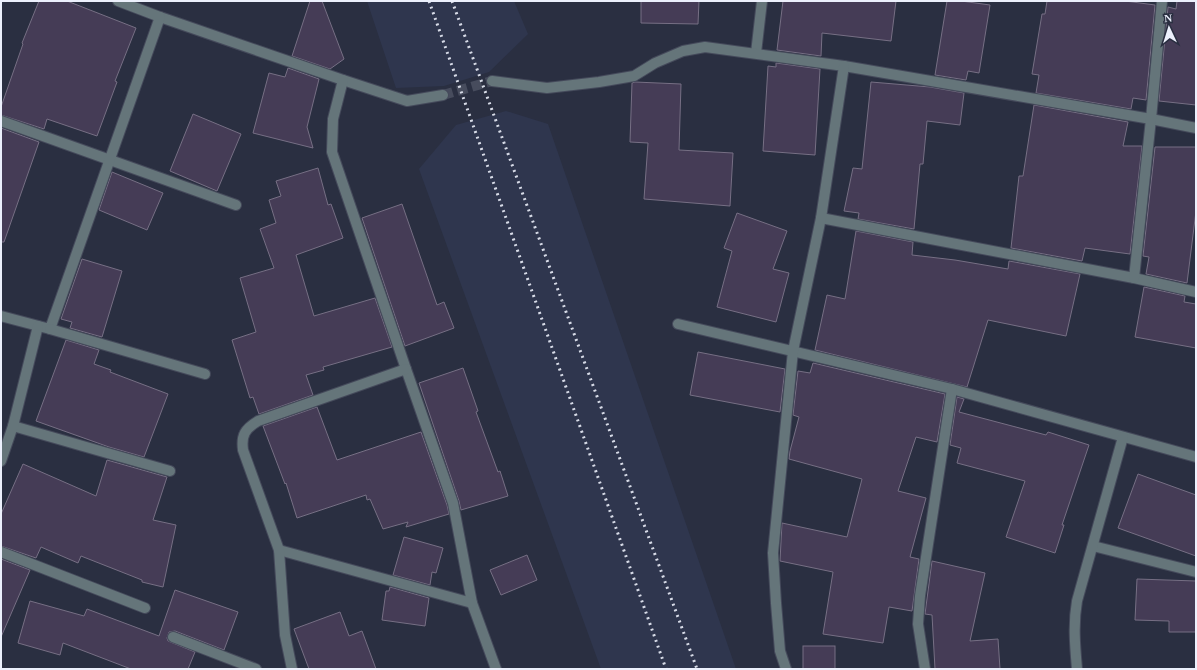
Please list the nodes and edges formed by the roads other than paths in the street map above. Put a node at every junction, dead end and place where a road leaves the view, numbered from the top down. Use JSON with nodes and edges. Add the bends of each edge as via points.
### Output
{"nodes":[{"id":1,"x":118,"y":1,"type":"edge"},
{"id":2,"x":762,"y":1,"type":"edge"},
{"id":3,"x":1162,"y":1,"type":"edge"},
{"id":4,"x":160,"y":17,"type":"junction"},
{"id":5,"x":756,"y":53,"type":"junction"},
{"id":6,"x":844,"y":66,"type":"junction"},
{"id":7,"x":343,"y":80,"type":"junction"},
{"id":8,"x":492,"y":81,"type":"tunnel mouth"},
{"id":9,"x":443,"y":95,"type":"tunnel mouth"},
{"id":10,"x":1151,"y":119,"type":"junction"},
{"id":11,"x":1,"y":121,"type":"edge"},
{"id":12,"x":1196,"y":128,"type":"edge"},
{"id":13,"x":109,"y":159,"type":"junction"},
{"id":14,"x":236,"y":205,"type":"dead end"},
{"id":15,"x":821,"y":218,"type":"junction"},
{"id":16,"x":1134,"y":278,"type":"junction"},
{"id":17,"x":1196,"y":292,"type":"edge"},
{"id":18,"x":1,"y":316,"type":"edge"},
{"id":19,"x":678,"y":324,"type":"dead end"},
{"id":20,"x":38,"y":326,"type":"junction"},
{"id":21,"x":50,"y":329,"type":"junction"},
{"id":22,"x":793,"y":351,"type":"junction"},
{"id":23,"x":406,"y":369,"type":"junction"},
{"id":24,"x":205,"y":374,"type":"dead end"},
{"id":25,"x":952,"y":389,"type":"junction"},
{"id":26,"x":13,"y":426,"type":"junction"},
{"id":27,"x":1124,"y":437,"type":"junction"},
{"id":28,"x":1196,"y":457,"type":"edge"},
{"id":29,"x":1,"y":461,"type":"edge"},
{"id":30,"x":170,"y":471,"type":"dead end"},
{"id":31,"x":1093,"y":546,"type":"junction"},
{"id":32,"x":279,"y":550,"type":"junction"},
{"id":33,"x":1,"y":552,"type":"edge"},
{"id":34,"x":1196,"y":572,"type":"edge"},
{"id":35,"x":472,"y":603,"type":"junction"},
{"id":36,"x":145,"y":608,"type":"dead end"},
{"id":37,"x":173,"y":637,"type":"dead end"},
{"id":38,"x":256,"y":669,"type":"edge"},
{"id":39,"x":292,"y":669,"type":"edge"},
{"id":40,"x":496,"y":669,"type":"edge"},
{"id":41,"x":786,"y":669,"type":"edge"},
{"id":42,"x":925,"y":669,"type":"edge"},
{"id":43,"x":1077,"y":669,"type":"edge"}],
"edges":[{"from":1,"to":4,"type":"street"},
{"from":2,"to":5,"type":"street"},
{"from":3,"to":10,"type":"street"},
{"from":4,"to":7,"type":"street"},
{"from":4,"to":13,"type":"street"},
{"from":5,"to":6,"type":"street"},
{"from":5,"to":8,"type":"street","via":[[705,47],[683,51],[655,63],[634,76],[547,88]]},
{"from":6,"to":10,"type":"street"},
{"from":6,"to":15,"type":"street"},
{"from":7,"to":9,"type":"street","via":[[407,101]]},
{"from":7,"to":23,"type":"street","via":[[333,119],[332,152]]},
{"from":10,"to":12,"type":"street"},
{"from":10,"to":16,"type":"street"},
{"from":11,"to":13,"type":"street"},
{"from":13,"to":14,"type":"street"},
{"from":13,"to":21,"type":"street"},
{"from":15,"to":16,"type":"street"},
{"from":15,"to":22,"type":"street"},
{"from":16,"to":17,"type":"street"},
{"from":18,"to":20,"type":"street"},
{"from":19,"to":22,"type":"street"},
{"from":20,"to":21,"type":"street"},
{"from":20,"to":26,"type":"street"},
{"from":21,"to":24,"type":"street"},
{"from":22,"to":25,"type":"street"},
{"from":22,"to":41,"type":"street","via":[[774,553],[780,651]]},
{"from":23,"to":32,"type":"street","via":[[258,421],[248,427],[242,440],[243,450]]},
{"from":23,"to":35,"type":"street","via":[[453,503]]},
{"from":25,"to":27,"type":"street"},
{"from":25,"to":42,"type":"street","via":[[920,596],[918,624]]},
{"from":26,"to":29,"type":"street"},
{"from":26,"to":30,"type":"street"},
{"from":27,"to":28,"type":"street"},
{"from":27,"to":31,"type":"street"},
{"from":31,"to":34,"type":"street"},
{"from":31,"to":43,"type":"street","via":[[1074,617]]},
{"from":32,"to":35,"type":"street"},
{"from":32,"to":39,"type":"street","via":[[285,635]]},
{"from":33,"to":36,"type":"street"},
{"from":35,"to":40,"type":"street"},
{"from":37,"to":38,"type":"street"}]}
